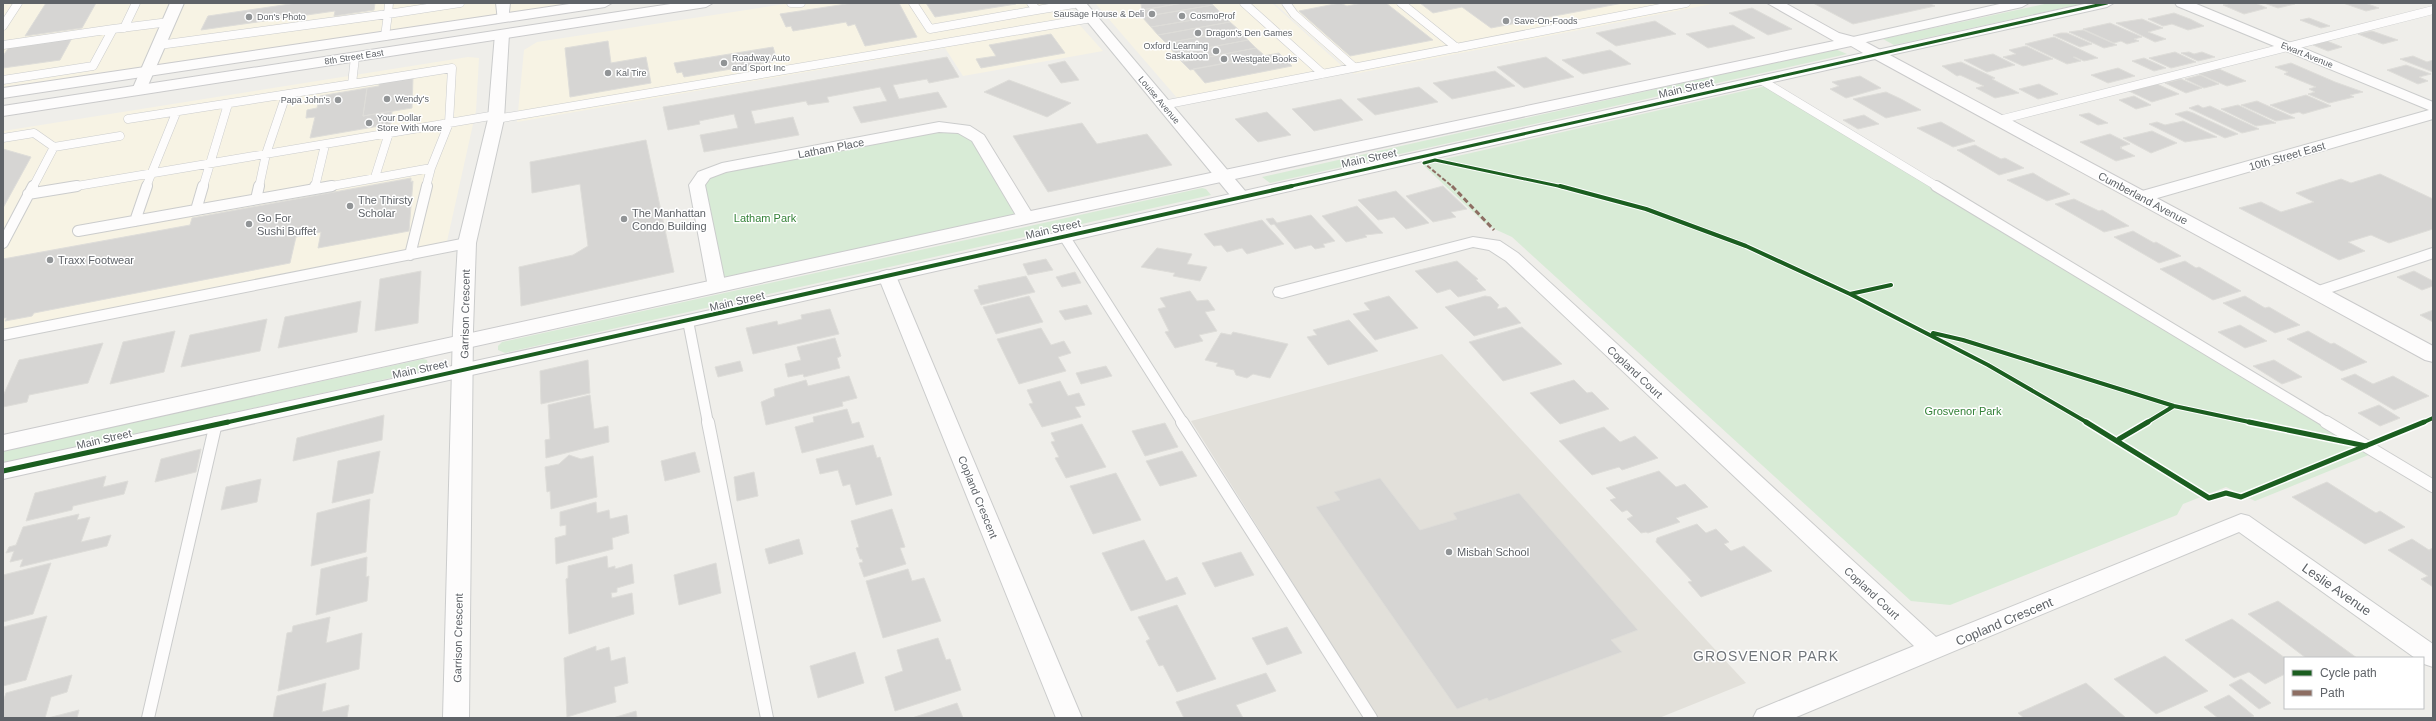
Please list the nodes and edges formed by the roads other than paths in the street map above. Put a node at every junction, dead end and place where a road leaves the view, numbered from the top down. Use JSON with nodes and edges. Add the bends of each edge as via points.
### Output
{"nodes":[{"id":1,"x":18,"y":3,"type":"edge"},
{"id":2,"x":136,"y":3,"type":"edge"},
{"id":3,"x":177,"y":3,"type":"edge"},
{"id":4,"x":389,"y":3,"type":"edge"},
{"id":5,"x":460,"y":3,"type":"edge"},
{"id":6,"x":605,"y":3,"type":"edge"},
{"id":7,"x":706,"y":3,"type":"edge"},
{"id":8,"x":791,"y":3,"type":"edge"},
{"id":9,"x":801,"y":3,"type":"edge"},
{"id":10,"x":913,"y":3,"type":"edge"},
{"id":11,"x":1031,"y":3,"type":"edge"},
{"id":12,"x":1080,"y":3,"type":"edge"},
{"id":13,"x":1244,"y":3,"type":"edge"},
{"id":14,"x":1286,"y":3,"type":"edge"},
{"id":15,"x":1400,"y":3,"type":"edge"},
{"id":16,"x":1686,"y":3,"type":"edge"},
{"id":17,"x":1774,"y":3,"type":"edge"},
{"id":18,"x":1790,"y":3,"type":"edge"},
{"id":19,"x":2022,"y":3,"type":"edge"},
{"id":20,"x":2107,"y":3,"type":"edge"},
{"id":21,"x":2182,"y":3,"type":"edge"},
{"id":22,"x":1037,"y":10,"type":"junction"},
{"id":23,"x":2433,"y":10,"type":"edge"},
{"id":24,"x":388,"y":14,"type":"junction"},
{"id":25,"x":503,"y":18,"type":"edge"},
{"id":26,"x":1092,"y":18,"type":"junction"},
{"id":27,"x":169,"y":22,"type":"junction"},
{"id":28,"x":3,"y":26,"type":"edge"},
{"id":29,"x":124,"y":28,"type":"junction"},
{"id":30,"x":113,"y":29,"type":"junction"},
{"id":31,"x":385,"y":36,"type":"junction"},
{"id":32,"x":1853,"y":41,"type":"junction"},
{"id":33,"x":3,"y":45,"type":"edge"},
{"id":34,"x":159,"y":45,"type":"junction"},
{"id":35,"x":2287,"y":47,"type":"junction"},
{"id":36,"x":1457,"y":48,"type":"junction"},
{"id":37,"x":1877,"y":54,"type":"junction"},
{"id":38,"x":355,"y":57,"type":"junction"},
{"id":39,"x":81,"y":68,"type":"junction"},
{"id":40,"x":1355,"y":68,"type":"junction"},
{"id":41,"x":148,"y":72,"type":"junction"},
{"id":42,"x":1323,"y":74,"type":"junction"},
{"id":43,"x":3,"y":80,"type":"edge"},
{"id":44,"x":1761,"y":80,"type":"junction"},
{"id":45,"x":73,"y":83,"type":"junction"},
{"id":46,"x":352,"y":84,"type":"junction"},
{"id":47,"x":139,"y":90,"type":"junction"},
{"id":48,"x":3,"y":93,"type":"edge"},
{"id":49,"x":286,"y":95,"type":"junction"},
{"id":50,"x":228,"y":104,"type":"junction"},
{"id":51,"x":1163,"y":105,"type":"junction"},
{"id":52,"x":2433,"y":107,"type":"edge"},
{"id":53,"x":3,"y":111,"type":"edge"},
{"id":54,"x":176,"y":113,"type":"junction"},
{"id":55,"x":2433,"y":114,"type":"edge"},
{"id":56,"x":496,"y":117,"type":"junction"},
{"id":57,"x":128,"y":119,"type":"dead end"},
{"id":58,"x":1999,"y":120,"type":"junction"},
{"id":59,"x":449,"y":123,"type":"junction"},
{"id":60,"x":389,"y":133,"type":"junction"},
{"id":61,"x":120,"y":136,"type":"dead end"},
{"id":62,"x":3,"y":138,"type":"edge"},
{"id":63,"x":325,"y":145,"type":"junction"},
{"id":64,"x":54,"y":147,"type":"junction"},
{"id":65,"x":266,"y":154,"type":"junction"},
{"id":66,"x":210,"y":163,"type":"junction"},
{"id":67,"x":431,"y":168,"type":"junction"},
{"id":68,"x":151,"y":173,"type":"junction"},
{"id":69,"x":1224,"y":177,"type":"junction"},
{"id":70,"x":375,"y":178,"type":"junction"},
{"id":71,"x":314,"y":189,"type":"junction"},
{"id":72,"x":28,"y":194,"type":"junction"},
{"id":73,"x":1240,"y":196,"type":"junction"},
{"id":74,"x":2141,"y":197,"type":"junction"},
{"id":75,"x":256,"y":199,"type":"junction"},
{"id":76,"x":196,"y":210,"type":"junction"},
{"id":77,"x":1026,"y":218,"type":"junction"},
{"id":78,"x":134,"y":221,"type":"junction"},
{"id":79,"x":78,"y":231,"type":"dead end"},
{"id":80,"x":1064,"y":236,"type":"junction"},
{"id":81,"x":3,"y":243,"type":"edge"},
{"id":82,"x":467,"y":244,"type":"junction"},
{"id":83,"x":2433,"y":253,"type":"edge"},
{"id":84,"x":410,"y":255,"type":"junction"},
{"id":85,"x":887,"y":276,"type":"junction"},
{"id":86,"x":717,"y":287,"type":"junction"},
{"id":87,"x":1282,"y":292,"type":"dead end"},
{"id":88,"x":2316,"y":292,"type":"junction"},
{"id":89,"x":688,"y":321,"type":"junction"},
{"id":90,"x":3,"y":335,"type":"edge"},
{"id":91,"x":464,"y":342,"type":"junction"},
{"id":92,"x":2433,"y":355,"type":"edge"},
{"id":93,"x":464,"y":369,"type":"junction"},
{"id":94,"x":216,"y":423,"type":"junction"},
{"id":95,"x":3,"y":443,"type":"edge"},
{"id":96,"x":3,"y":471,"type":"edge"},
{"id":97,"x":2433,"y":486,"type":"edge"},
{"id":98,"x":2241,"y":522,"type":"joint"},
{"id":99,"x":1934,"y":650,"type":"junction"},
{"id":100,"x":2433,"y":657,"type":"edge"},
{"id":101,"x":148,"y":718,"type":"edge"},
{"id":102,"x":456,"y":718,"type":"edge"},
{"id":103,"x":767,"y":718,"type":"edge"},
{"id":104,"x":1069,"y":718,"type":"edge"},
{"id":105,"x":1371,"y":718,"type":"edge"},
{"id":106,"x":1766,"y":718,"type":"edge"}],
"edges":[{"from":1,"to":28,"type":"lane"},
{"from":2,"to":29,"type":"lane"},
{"from":3,"to":27,"type":"street"},
{"from":4,"to":24,"type":"lane"},
{"from":5,"to":24,"type":"lane"},
{"from":6,"to":25,"type":"street","name":"8th Street East"},
{"from":7,"to":25,"type":"street","name":"8th Street East"},
{"from":8,"to":9,"type":"lane"},
{"from":10,"to":22,"type":"lane","via":[[930,29]]},
{"from":11,"to":22,"type":"lane"},
{"from":12,"to":22,"type":"lane"},
{"from":12,"to":26,"type":"street","name":"Louise Avenue"},
{"from":13,"to":42,"type":"lane"},
{"from":14,"to":40,"type":"lane","via":[[1294,14]]},
{"from":15,"to":36,"type":"lane"},
{"from":16,"to":36,"type":"lane"},
{"from":17,"to":32,"type":"street","via":[[1834,36]]},
{"from":18,"to":32,"type":"street","via":[[1846,33]]},
{"from":19,"to":32,"type":"street","name":"Main Street"},
{"from":20,"to":37,"type":"street","name":"Main Street"},
{"from":21,"to":35,"type":"street","name":"Ewart Avenue"},
{"from":23,"to":35,"type":"lane"},
{"from":24,"to":31,"type":"lane"},
{"from":24,"to":34,"type":"lane"},
{"from":25,"to":31,"type":"street","name":"8th Street East"},
{"from":25,"to":38,"type":"street","name":"8th Street East"},
{"from":25,"to":56,"type":"street","name":"Garrison Crescent"},
{"from":26,"to":51,"type":"street","name":"Louise Avenue"},
{"from":26,"to":56,"type":"lane"},
{"from":27,"to":29,"type":"lane"},
{"from":27,"to":34,"type":"street"},
{"from":29,"to":30,"type":"lane"},
{"from":30,"to":33,"type":"lane"},
{"from":30,"to":39,"type":"lane","via":[[96,64]]},
{"from":31,"to":41,"type":"street","name":"8th Street East"},
{"from":32,"to":37,"type":"street","name":"Cumberland Avenue"},
{"from":32,"to":69,"type":"street","name":"Main Street"},
{"from":34,"to":41,"type":"street"},
{"from":35,"to":52,"type":"street","name":"Ewart Avenue"},
{"from":35,"to":58,"type":"lane"},
{"from":36,"to":40,"type":"lane"},
{"from":37,"to":44,"type":"street","name":"Main Street"},
{"from":37,"to":58,"type":"street","name":"Cumberland Avenue"},
{"from":38,"to":46,"type":"lane"},
{"from":38,"to":47,"type":"street","name":"8th Street East"},
{"from":39,"to":43,"type":"lane"},
{"from":39,"to":45,"type":"lane"},
{"from":40,"to":42,"type":"lane"},
{"from":41,"to":45,"type":"street","name":"8th Street East"},
{"from":41,"to":47,"type":"street"},
{"from":42,"to":51,"type":"lane"},
{"from":44,"to":73,"type":"street","name":"Main Street"},
{"from":44,"to":97,"type":"lane"},
{"from":45,"to":48,"type":"street","name":"8th Street East"},
{"from":46,"to":49,"type":"lane"},
{"from":46,"to":59,"type":"lane","via":[[452,68]]},
{"from":47,"to":53,"type":"street","name":"8th Street East"},
{"from":49,"to":50,"type":"lane"},
{"from":49,"to":65,"type":"lane"},
{"from":50,"to":54,"type":"lane"},
{"from":50,"to":66,"type":"lane"},
{"from":51,"to":69,"type":"street","name":"Louise Avenue"},
{"from":54,"to":57,"type":"lane"},
{"from":54,"to":68,"type":"lane"},
{"from":55,"to":74,"type":"street","name":"10th Street East"},
{"from":56,"to":59,"type":"lane"},
{"from":56,"to":82,"type":"street","name":"Garrison Crescent"},
{"from":58,"to":74,"type":"street","name":"Cumberland Avenue"},
{"from":59,"to":60,"type":"lane"},
{"from":59,"to":67,"type":"lane"},
{"from":60,"to":63,"type":"lane"},
{"from":60,"to":70,"type":"lane"},
{"from":61,"to":64,"type":"lane"},
{"from":62,"to":64,"type":"lane","via":[[34,133]]},
{"from":63,"to":65,"type":"lane"},
{"from":63,"to":71,"type":"lane"},
{"from":64,"to":72,"type":"lane"},
{"from":65,"to":66,"type":"lane"},
{"from":65,"to":75,"type":"lane"},
{"from":66,"to":68,"type":"lane"},
{"from":66,"to":76,"type":"lane"},
{"from":67,"to":70,"type":"lane"},
{"from":67,"to":84,"type":"lane"},
{"from":68,"to":72,"type":"lane"},
{"from":68,"to":78,"type":"lane"},
{"from":69,"to":73,"type":"street","name":"Louise Avenue"},
{"from":69,"to":77,"type":"street","name":"Main Street"},
{"from":70,"to":71,"type":"lane"},
{"from":71,"to":75,"type":"lane"},
{"from":72,"to":81,"type":"lane"},
{"from":73,"to":80,"type":"street","name":"Main Street"},
{"from":74,"to":88,"type":"street","name":"Cumberland Avenue"},
{"from":75,"to":76,"type":"lane"},
{"from":76,"to":78,"type":"lane"},
{"from":77,"to":86,"type":"street","name":"Main Street"},
{"from":77,"to":86,"type":"street","name":"Latham Place","via":[[978,138],[971,132],[958,128],[939,127],[722,168],[704,176],[697,185]]},
{"from":78,"to":79,"type":"lane"},
{"from":80,"to":85,"type":"street","name":"Main Street"},
{"from":80,"to":105,"type":"lane"},
{"from":82,"to":84,"type":"lane"},
{"from":82,"to":91,"type":"street","name":"Garrison Crescent"},
{"from":83,"to":88,"type":"lane"},
{"from":84,"to":90,"type":"lane"},
{"from":85,"to":89,"type":"street","name":"Main Street"},
{"from":85,"to":104,"type":"street","name":"Copland Crescent"},
{"from":86,"to":91,"type":"street","name":"Main Street"},
{"from":87,"to":99,"type":"street","name":"Copland Court","via":[[1473,242],[1494,245],[1512,257]]},
{"from":88,"to":92,"type":"street","name":"Cumberland Avenue"},
{"from":89,"to":93,"type":"street","name":"Main Street"},
{"from":89,"to":103,"type":"lane"},
{"from":91,"to":93,"type":"street","name":"Garrison Crescent"},
{"from":91,"to":95,"type":"street","name":"Main Street"},
{"from":93,"to":94,"type":"street","name":"Main Street"},
{"from":93,"to":102,"type":"street","name":"Garrison Crescent"},
{"from":94,"to":96,"type":"street","name":"Main Street"},
{"from":94,"to":101,"type":"lane"},
{"from":98,"to":99,"type":"street","name":"Copland Crescent"},
{"from":98,"to":100,"type":"street","name":"Leslie Avenue"},
{"from":99,"to":106,"type":"street","name":"Copland Crescent"}]}
